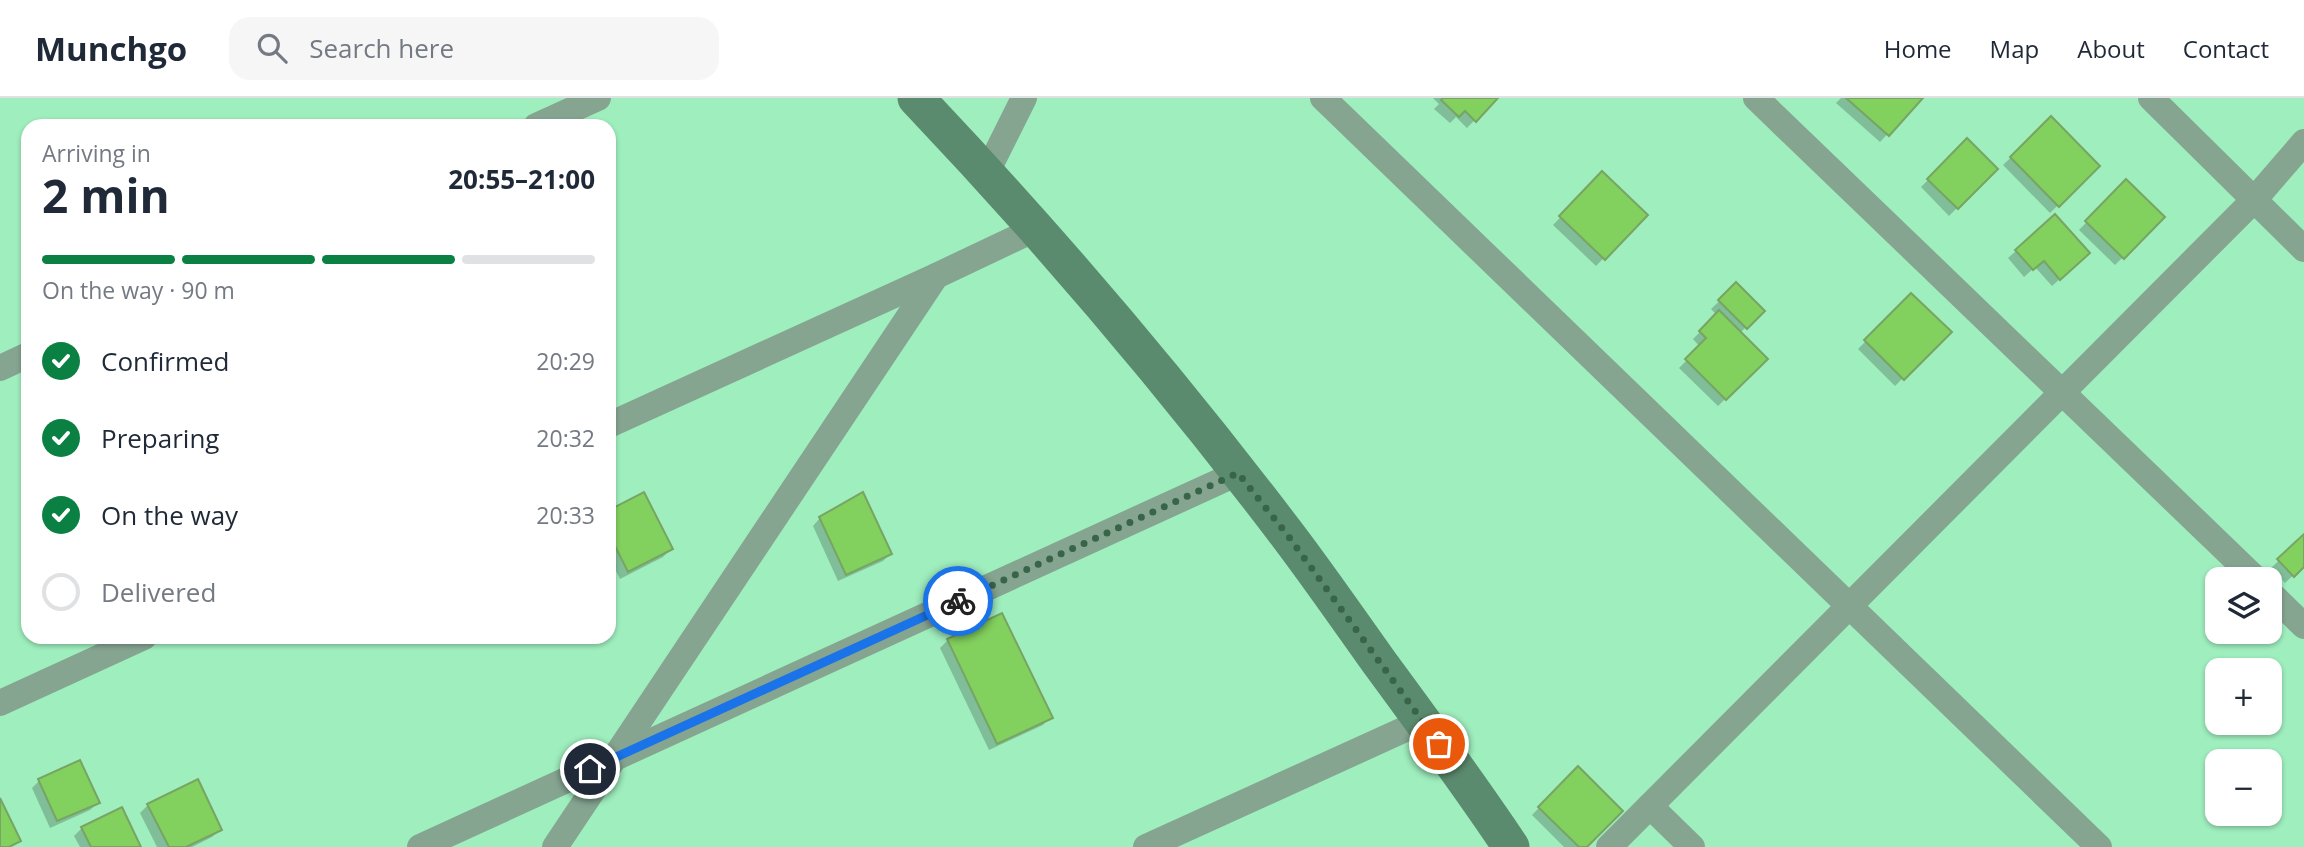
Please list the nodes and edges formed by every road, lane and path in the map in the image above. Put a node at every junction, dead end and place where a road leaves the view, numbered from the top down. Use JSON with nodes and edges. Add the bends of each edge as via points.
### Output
{"nodes":[{"id":1,"x":598,"y":98,"type":"edge"},
{"id":2,"x":916,"y":98,"type":"edge"},
{"id":3,"x":1024,"y":98,"type":"edge"},
{"id":4,"x":1323,"y":98,"type":"edge"},
{"id":5,"x":1756,"y":98,"type":"edge"},
{"id":6,"x":2151,"y":98,"type":"edge"},
{"id":7,"x":552,"y":119,"type":"edge"},
{"id":8,"x":2304,"y":142,"type":"edge"},
{"id":9,"x":986,"y":174,"type":"junction"},
{"id":10,"x":2254,"y":200,"type":"junction"},
{"id":11,"x":1035,"y":229,"type":"junction"},
{"id":12,"x":2304,"y":249,"type":"edge"},
{"id":13,"x":936,"y":276,"type":"junction"},
{"id":14,"x":21,"y":358,"type":"edge"},
{"id":15,"x":0,"y":368,"type":"edge"},
{"id":16,"x":2061,"y":392,"type":"junction"},
{"id":17,"x":616,"y":422,"type":"edge"},
{"id":18,"x":1238,"y":473,"type":"junction"},
{"id":19,"x":2243,"y":567,"type":"edge"},
{"id":20,"x":2282,"y":605,"type":"edge"},
{"id":21,"x":1848,"y":607,"type":"junction"},
{"id":22,"x":2304,"y":626,"type":"edge"},
{"id":23,"x":129,"y":644,"type":"edge"},
{"id":24,"x":0,"y":703,"type":"edge"},
{"id":25,"x":1423,"y":721,"type":"junction"},
{"id":26,"x":615,"y":758,"type":"junction"},
{"id":27,"x":1650,"y":806,"type":"junction"},
{"id":28,"x":420,"y":847,"type":"edge"},
{"id":29,"x":555,"y":847,"type":"edge"},
{"id":30,"x":1146,"y":847,"type":"edge"},
{"id":31,"x":1511,"y":847,"type":"edge"},
{"id":32,"x":1609,"y":847,"type":"edge"},
{"id":33,"x":1692,"y":847,"type":"edge"},
{"id":34,"x":2099,"y":847,"type":"edge"}],
"edges":[{"from":1,"to":7,"type":"street"},
{"from":2,"to":9,"type":"street"},
{"from":3,"to":9,"type":"street"},
{"from":4,"to":21,"type":"street"},
{"from":5,"to":16,"type":"street"},
{"from":6,"to":10,"type":"street"},
{"from":8,"to":10,"type":"street"},
{"from":9,"to":11,"type":"street"},
{"from":10,"to":12,"type":"street"},
{"from":10,"to":16,"type":"street"},
{"from":11,"to":13,"type":"street"},
{"from":11,"to":18,"type":"street"},
{"from":13,"to":17,"type":"street"},
{"from":13,"to":26,"type":"street"},
{"from":14,"to":15,"type":"street"},
{"from":16,"to":19,"type":"street"},
{"from":16,"to":21,"type":"street"},
{"from":18,"to":25,"type":"street"},
{"from":18,"to":26,"type":"street"},
{"from":20,"to":22,"type":"street"},
{"from":21,"to":27,"type":"street"},
{"from":21,"to":34,"type":"street"},
{"from":23,"to":24,"type":"street"},
{"from":25,"to":30,"type":"street"},
{"from":25,"to":31,"type":"street"},
{"from":26,"to":28,"type":"street"},
{"from":26,"to":29,"type":"street"},
{"from":27,"to":32,"type":"street"},
{"from":27,"to":33,"type":"street"}]}
